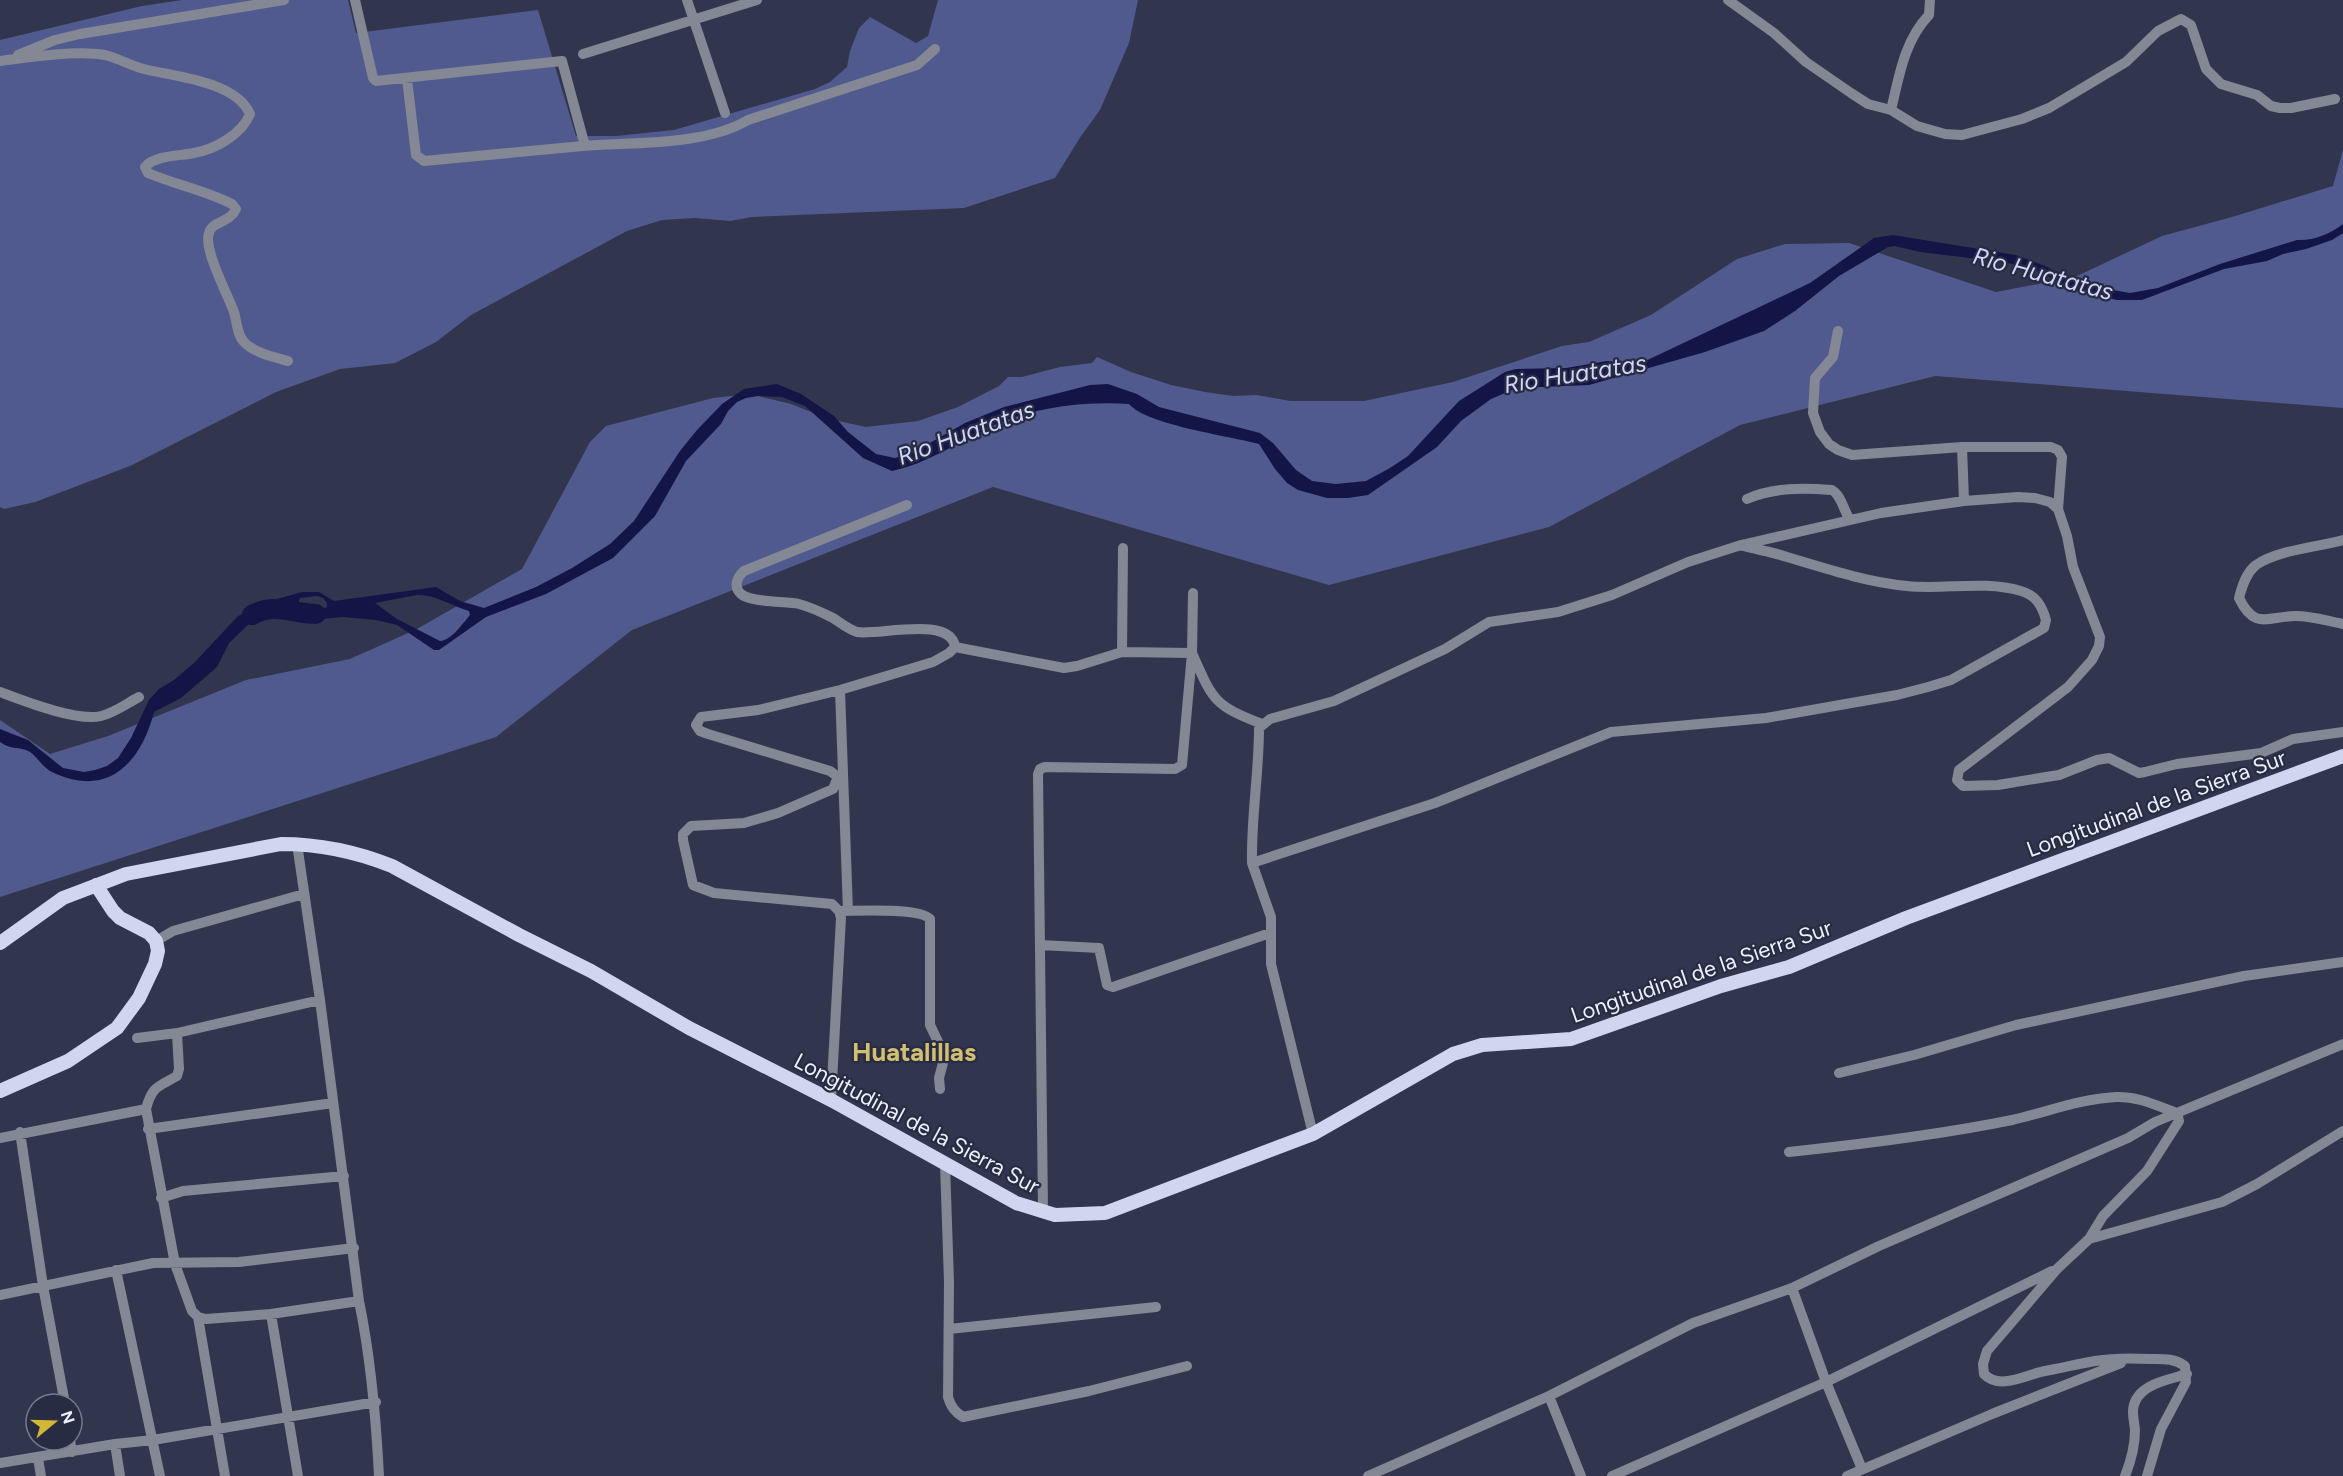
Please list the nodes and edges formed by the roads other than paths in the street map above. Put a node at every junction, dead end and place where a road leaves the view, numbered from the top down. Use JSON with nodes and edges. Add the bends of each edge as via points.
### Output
{"nodes":[{"id":1,"x":284,"y":0,"type":"edge"},
{"id":2,"x":355,"y":0,"type":"edge"},
{"id":3,"x":687,"y":0,"type":"edge"},
{"id":4,"x":757,"y":0,"type":"edge"},
{"id":5,"x":1728,"y":0,"type":"edge"},
{"id":6,"x":1930,"y":0,"type":"edge"},
{"id":7,"x":693,"y":19,"type":"junction"},
{"id":8,"x":935,"y":49,"type":"dead end"},
{"id":9,"x":583,"y":54,"type":"dead end"},
{"id":10,"x":2,"y":61,"type":"edge"},
{"id":11,"x":407,"y":79,"type":"junction"},
{"id":12,"x":2335,"y":99,"type":"dead end"},
{"id":13,"x":1891,"y":110,"type":"junction"},
{"id":14,"x":725,"y":113,"type":"dead end"},
{"id":15,"x":585,"y":146,"type":"junction"},
{"id":16,"x":1838,"y":331,"type":"dead end"},
{"id":17,"x":288,"y":361,"type":"dead end"},
{"id":18,"x":1962,"y":447,"type":"junction"},
{"id":19,"x":1748,"y":499,"type":"dead end"},
{"id":20,"x":1964,"y":501,"type":"junction"},
{"id":21,"x":907,"y":505,"type":"dead end"},
{"id":22,"x":2058,"y":509,"type":"junction"},
{"id":23,"x":1850,"y":520,"type":"junction"},
{"id":24,"x":2343,"y":540,"type":"edge"},
{"id":25,"x":1741,"y":545,"type":"junction"},
{"id":26,"x":1123,"y":548,"type":"dead end"},
{"id":27,"x":1193,"y":593,"type":"dead end"},
{"id":28,"x":2343,"y":624,"type":"edge"},
{"id":29,"x":955,"y":647,"type":"junction"},
{"id":30,"x":1122,"y":652,"type":"junction"},
{"id":31,"x":1192,"y":653,"type":"junction"},
{"id":32,"x":840,"y":690,"type":"junction"},
{"id":33,"x":0,"y":692,"type":"edge"},
{"id":34,"x":139,"y":697,"type":"dead end"},
{"id":35,"x":1262,"y":724,"type":"junction"},
{"id":36,"x":2343,"y":732,"type":"edge"},
{"id":37,"x":2343,"y":756,"type":"edge"},
{"id":38,"x":297,"y":844,"type":"junction"},
{"id":39,"x":1252,"y":863,"type":"junction"},
{"id":40,"x":96,"y":885,"type":"junction"},
{"id":41,"x":304,"y":894,"type":"junction"},
{"id":42,"x":843,"y":911,"type":"junction"},
{"id":43,"x":1270,"y":933,"type":"junction"},
{"id":44,"x":156,"y":941,"type":"junction"},
{"id":45,"x":0,"y":943,"type":"edge"},
{"id":46,"x":1040,"y":945,"type":"junction"},
{"id":47,"x":2343,"y":962,"type":"edge"},
{"id":48,"x":320,"y":1000,"type":"junction"},
{"id":49,"x":177,"y":1033,"type":"junction"},
{"id":50,"x":137,"y":1038,"type":"dead end"},
{"id":51,"x":2343,"y":1044,"type":"edge"},
{"id":52,"x":1839,"y":1073,"type":"dead end"},
{"id":53,"x":940,"y":1089,"type":"dead end"},
{"id":54,"x":0,"y":1091,"type":"edge"},
{"id":55,"x":831,"y":1100,"type":"junction"},
{"id":56,"x":333,"y":1103,"type":"junction"},
{"id":57,"x":146,"y":1109,"type":"junction"},
{"id":58,"x":2177,"y":1113,"type":"junction"},
{"id":59,"x":148,"y":1129,"type":"junction"},
{"id":60,"x":2343,"y":1131,"type":"edge"},
{"id":61,"x":20,"y":1132,"type":"junction"},
{"id":62,"x":1313,"y":1134,"type":"junction"},
{"id":63,"x":0,"y":1138,"type":"edge"},
{"id":64,"x":1789,"y":1152,"type":"dead end"},
{"id":65,"x":945,"y":1164,"type":"junction"},
{"id":66,"x":344,"y":1176,"type":"junction"},
{"id":67,"x":161,"y":1198,"type":"junction"},
{"id":68,"x":1043,"y":1212,"type":"junction"},
{"id":69,"x":2090,"y":1239,"type":"junction"},
{"id":70,"x":354,"y":1248,"type":"junction"},
{"id":71,"x":175,"y":1263,"type":"junction"},
{"id":72,"x":2057,"y":1269,"type":"junction"},
{"id":73,"x":116,"y":1270,"type":"junction"},
{"id":74,"x":43,"y":1286,"type":"junction"},
{"id":75,"x":1791,"y":1288,"type":"junction"},
{"id":76,"x":0,"y":1295,"type":"edge"},
{"id":77,"x":359,"y":1301,"type":"junction"},
{"id":78,"x":1156,"y":1307,"type":"dead end"},
{"id":79,"x":272,"y":1314,"type":"junction"},
{"id":80,"x":198,"y":1317,"type":"junction"},
{"id":81,"x":949,"y":1329,"type":"junction"},
{"id":82,"x":2132,"y":1358,"type":"junction"},
{"id":83,"x":1187,"y":1366,"type":"dead end"},
{"id":84,"x":2187,"y":1374,"type":"junction"},
{"id":85,"x":1826,"y":1382,"type":"junction"},
{"id":86,"x":63,"y":1392,"type":"edge"},
{"id":87,"x":1549,"y":1396,"type":"junction"},
{"id":88,"x":376,"y":1402,"type":"junction"},
{"id":89,"x":289,"y":1416,"type":"junction"},
{"id":90,"x":217,"y":1429,"type":"junction"},
{"id":91,"x":153,"y":1440,"type":"junction"},
{"id":92,"x":115,"y":1444,"type":"junction"},
{"id":93,"x":84,"y":1450,"type":"edge"},
{"id":94,"x":72,"y":1452,"type":"edge"},
{"id":95,"x":38,"y":1458,"type":"junction"},
{"id":96,"x":0,"y":1463,"type":"edge"},
{"id":97,"x":1862,"y":1469,"type":"junction"},
{"id":98,"x":41,"y":1476,"type":"edge"},
{"id":99,"x":120,"y":1476,"type":"edge"},
{"id":100,"x":160,"y":1476,"type":"edge"},
{"id":101,"x":225,"y":1476,"type":"edge"},
{"id":102,"x":298,"y":1476,"type":"edge"},
{"id":103,"x":380,"y":1476,"type":"edge"},
{"id":104,"x":1368,"y":1476,"type":"edge"},
{"id":105,"x":1581,"y":1476,"type":"edge"},
{"id":106,"x":1612,"y":1476,"type":"edge"},
{"id":107,"x":1847,"y":1476,"type":"edge"},
{"id":108,"x":2125,"y":1476,"type":"edge"},
{"id":109,"x":2147,"y":1476,"type":"edge"}],
"edges":[{"from":1,"to":10,"type":"street","via":[[80,34]]},
{"from":2,"to":11,"type":"street","via":[[373,78]]},
{"from":3,"to":7,"type":"street"},
{"from":4,"to":7,"type":"street"},
{"from":5,"to":13,"type":"street","via":[[1851,93],[1868,104]]},
{"from":6,"to":13,"type":"street","via":[[1929,15],[1905,53]]},
{"from":7,"to":9,"type":"street"},
{"from":7,"to":14,"type":"street"},
{"from":8,"to":15,"type":"street","via":[[917,65],[748,120],[734,129],[674,141]]},
{"from":10,"to":17,"type":"street","via":[[105,55],[142,69],[219,88],[246,104],[250,114],[236,133],[198,153],[160,159],[145,167],[148,173],[232,204],[236,210],[232,217],[210,229],[207,236],[215,267],[245,344]]},
{"from":11,"to":15,"type":"street","via":[[562,61]]},
{"from":11,"to":15,"type":"street","via":[[416,155],[424,161]]},
{"from":12,"to":13,"type":"street","via":[[2280,108],[2257,94],[2221,84],[2206,69],[2191,25],[2181,19],[2158,31],[2126,62],[2049,108],[2022,118],[1962,135],[1945,134],[1917,126]]},
{"from":16,"to":18,"type":"street","via":[[1833,357],[1815,378],[1813,413],[1829,444],[1852,455]]},
{"from":18,"to":20,"type":"street"},
{"from":18,"to":22,"type":"street","via":[[2058,450],[2062,457]]},
{"from":19,"to":23,"type":"street","via":[[1782,489],[1832,490]]},
{"from":20,"to":22,"type":"street","via":[[2035,498]]},
{"from":20,"to":23,"type":"street"},
{"from":21,"to":29,"type":"street","via":[[744,571],[736,585],[740,594],[748,598],[800,604],[859,632],[926,630],[950,636]]},
{"from":22,"to":36,"type":"street","via":[[2073,567],[2100,637],[2099,646],[2087,668],[2068,687],[1959,770],[1957,780],[1963,786],[2059,775],[2109,758],[2139,773],[2261,753],[2293,739]]},
{"from":23,"to":25,"type":"street"},
{"from":24,"to":28,"type":"street","via":[[2256,565],[2239,598],[2254,619],[2296,616]]},
{"from":25,"to":35,"type":"street","via":[[1558,612],[1489,622],[1445,649],[1334,701]]},
{"from":25,"to":39,"type":"street","via":[[1890,584],[1930,588],[1963,584],[2021,591],[2039,602],[2046,620],[2044,628],[1951,680],[1928,687],[1766,718],[1611,732],[1435,803]]},
{"from":26,"to":30,"type":"street"},
{"from":27,"to":31,"type":"street"},
{"from":29,"to":30,"type":"street","via":[[1064,668]]},
{"from":29,"to":32,"type":"street","via":[[933,662]]},
{"from":30,"to":31,"type":"street"},
{"from":31,"to":35,"type":"street","via":[[1210,694],[1226,709]]},
{"from":31,"to":46,"type":"street","via":[[1182,765],[1175,770],[1041,769]]},
{"from":32,"to":42,"type":"street"},
{"from":32,"to":42,"type":"street","via":[[758,710],[698,719],[700,731],[830,771],[838,777],[833,789],[778,813],[744,824],[690,826],[683,840],[693,885],[699,889],[832,904]]},
{"from":33,"to":34,"type":"street","via":[[74,717],[88,718],[111,713]]},
{"from":35,"to":39,"type":"street"},
{"from":37,"to":62,"type":"main road","name":"Longitudinal de la Sierra Sur","via":[[1906,918],[1789,967],[1721,986],[1571,1039],[1482,1045],[1453,1054]]},
{"from":38,"to":40,"type":"main road","name":"Longitudinal de la Sierra Sur","via":[[126,874]]},
{"from":38,"to":41,"type":"street"},
{"from":38,"to":55,"type":"main road","name":"Longitudinal de la Sierra Sur","via":[[392,866],[591,971],[689,1028]]},
{"from":39,"to":43,"type":"street","via":[[1272,917]]},
{"from":40,"to":44,"type":"main road","via":[[112,911]]},
{"from":40,"to":45,"type":"main road","name":"Longitudinal de la Sierra Sur","via":[[63,898]]},
{"from":41,"to":44,"type":"street","via":[[173,931]]},
{"from":41,"to":48,"type":"street"},
{"from":42,"to":53,"type":"street","via":[[908,912],[925,914],[930,919],[930,1025],[942,1050]]},
{"from":42,"to":55,"type":"street"},
{"from":43,"to":46,"type":"street","via":[[1113,987],[1107,984],[1099,948]]},
{"from":43,"to":62,"type":"street","via":[[1271,964]]},
{"from":44,"to":54,"type":"main road","via":[[155,964],[139,998],[117,1028],[68,1061]]},
{"from":46,"to":68,"type":"street"},
{"from":47,"to":52,"type":"street","via":[[2244,976],[2016,1025]]},
{"from":48,"to":49,"type":"street"},
{"from":48,"to":56,"type":"street"},
{"from":49,"to":50,"type":"street"},
{"from":49,"to":57,"type":"street","via":[[177,1076],[156,1086]]},
{"from":51,"to":58,"type":"street"},
{"from":55,"to":65,"type":"main road","name":"Longitudinal de la Sierra Sur"},
{"from":56,"to":59,"type":"street"},
{"from":56,"to":66,"type":"street"},
{"from":57,"to":59,"type":"street"},
{"from":57,"to":61,"type":"street"},
{"from":58,"to":64,"type":"street","via":[[2139,1099],[2116,1097],[1925,1135]]},
{"from":58,"to":69,"type":"street","via":[[2179,1121],[2147,1171],[2103,1216]]},
{"from":58,"to":75,"type":"street"},
{"from":59,"to":67,"type":"street"},
{"from":60,"to":69,"type":"street","via":[[2222,1202]]},
{"from":61,"to":63,"type":"street"},
{"from":61,"to":74,"type":"street"},
{"from":62,"to":68,"type":"main road","name":"Longitudinal de la Sierra Sur","via":[[1105,1213]]},
{"from":65,"to":68,"type":"main road","name":"Longitudinal de la Sierra Sur","via":[[1016,1203]]},
{"from":65,"to":81,"type":"street"},
{"from":66,"to":67,"type":"street","via":[[183,1191]]},
{"from":66,"to":70,"type":"street"},
{"from":67,"to":71,"type":"street"},
{"from":69,"to":72,"type":"street"},
{"from":70,"to":71,"type":"street","via":[[238,1262]]},
{"from":70,"to":77,"type":"street"},
{"from":71,"to":73,"type":"street"},
{"from":71,"to":80,"type":"street","via":[[184,1295]]},
{"from":72,"to":82,"type":"street","via":[[1987,1351],[1984,1374],[1997,1381],[2016,1380],[2095,1361]]},
{"from":72,"to":85,"type":"street"},
{"from":73,"to":74,"type":"street"},
{"from":73,"to":91,"type":"street"},
{"from":74,"to":76,"type":"street"},
{"from":74,"to":86,"type":"street"},
{"from":75,"to":85,"type":"street"},
{"from":75,"to":87,"type":"street","via":[[1693,1323]]},
{"from":77,"to":79,"type":"street"},
{"from":77,"to":88,"type":"street"},
{"from":78,"to":81,"type":"street"},
{"from":79,"to":80,"type":"street"},
{"from":79,"to":89,"type":"street"},
{"from":80,"to":90,"type":"street"},
{"from":81,"to":83,"type":"street","via":[[948,1397],[950,1405],[963,1417]]},
{"from":82,"to":84,"type":"street","via":[[2178,1361]]},
{"from":82,"to":97,"type":"street"},
{"from":84,"to":108,"type":"street","via":[[2155,1385],[2137,1397],[2132,1409],[2132,1459]]},
{"from":84,"to":109,"type":"street","via":[[2161,1429]]},
{"from":85,"to":97,"type":"street"},
{"from":85,"to":106,"type":"street"},
{"from":87,"to":104,"type":"street"},
{"from":87,"to":105,"type":"street"},
{"from":88,"to":89,"type":"street"},
{"from":88,"to":103,"type":"street"},
{"from":89,"to":90,"type":"street"},
{"from":89,"to":102,"type":"street"},
{"from":90,"to":91,"type":"street"},
{"from":90,"to":101,"type":"street"},
{"from":91,"to":92,"type":"street"},
{"from":91,"to":100,"type":"street"},
{"from":92,"to":93,"type":"street"},
{"from":92,"to":99,"type":"street"},
{"from":94,"to":95,"type":"street"},
{"from":95,"to":96,"type":"street"},
{"from":95,"to":98,"type":"street"},
{"from":97,"to":107,"type":"street"}]}
